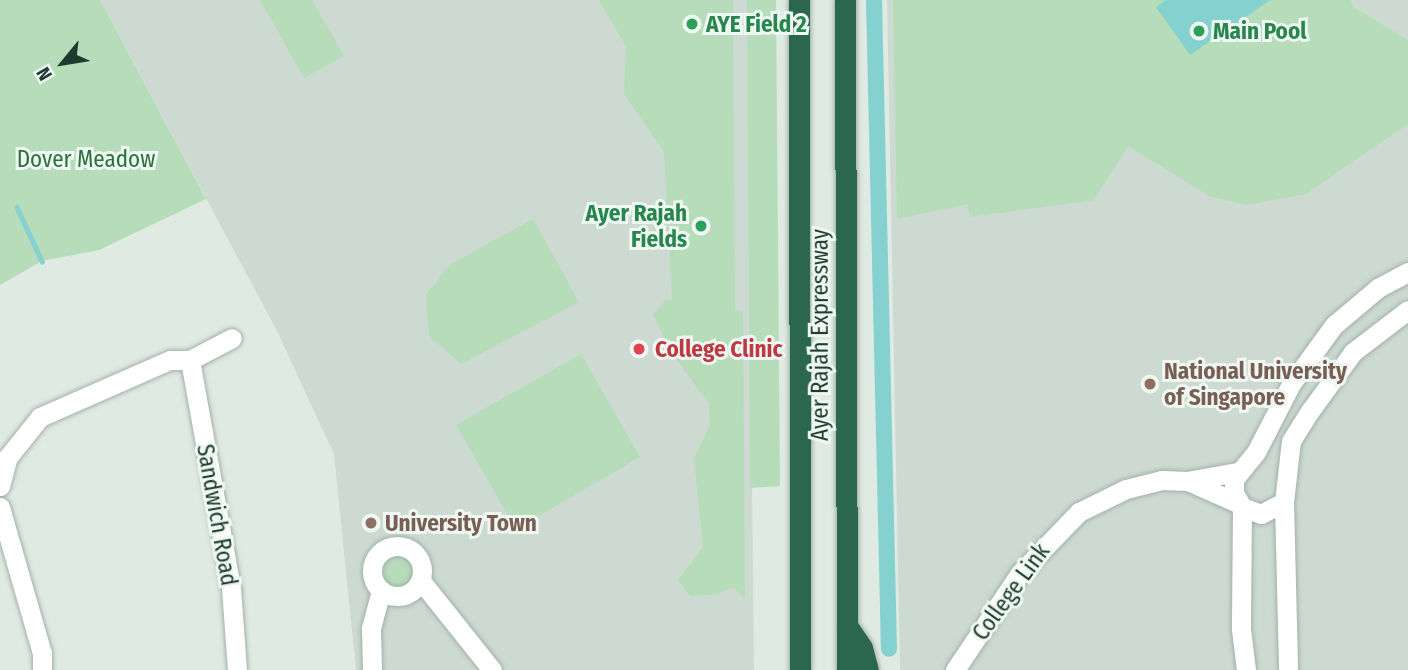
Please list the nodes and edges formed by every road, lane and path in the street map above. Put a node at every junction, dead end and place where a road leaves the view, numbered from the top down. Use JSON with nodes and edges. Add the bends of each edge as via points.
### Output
{"nodes":[{"id":1,"x":799,"y":0,"type":"edge"},
{"id":2,"x":845,"y":0,"type":"edge"},
{"id":3,"x":1408,"y":272,"type":"edge"},
{"id":4,"x":1408,"y":310,"type":"edge"},
{"id":5,"x":232,"y":338,"type":"dead end"},
{"id":6,"x":190,"y":360,"type":"junction"},
{"id":7,"x":1241,"y":468,"type":"junction"},
{"id":8,"x":1188,"y":481,"type":"junction"},
{"id":9,"x":0,"y":486,"type":"edge"},
{"id":10,"x":1286,"y":495,"type":"junction"},
{"id":11,"x":1236,"y":504,"type":"junction"},
{"id":12,"x":0,"y":507,"type":"edge"},
{"id":13,"x":421,"y":581,"type":"junction"},
{"id":14,"x":381,"y":590,"type":"junction"},
{"id":15,"x":848,"y":627,"type":"junction"},
{"id":16,"x":484,"y":666,"type":"edge"},
{"id":17,"x":42,"y":670,"type":"edge"},
{"id":18,"x":237,"y":670,"type":"edge"},
{"id":19,"x":372,"y":670,"type":"edge"},
{"id":20,"x":501,"y":670,"type":"edge"},
{"id":21,"x":800,"y":670,"type":"edge"},
{"id":22,"x":847,"y":670,"type":"edge"},
{"id":23,"x":868,"y":670,"type":"edge"},
{"id":24,"x":955,"y":670,"type":"edge"},
{"id":25,"x":1247,"y":670,"type":"edge"},
{"id":26,"x":1288,"y":670,"type":"edge"}],
"edges":[{"from":1,"to":21,"type":"highway","name":"Ayer Rajah Expressway"},
{"from":2,"to":15,"type":"highway","name":"Ayer Rajah Expressway"},
{"from":3,"to":7,"type":"street","via":[[1378,288],[1334,325],[1291,384]]},
{"from":4,"to":10,"type":"street","via":[[1353,352],[1310,411],[1291,441]]},
{"from":5,"to":6,"type":"street"},
{"from":6,"to":9,"type":"street","via":[[170,360],[40,417],[8,457]]},
{"from":6,"to":18,"type":"street","name":"Sandwich Road","via":[[231,588]]},
{"from":7,"to":8,"type":"street","name":"College Link"},
{"from":7,"to":10,"type":"street","via":[[1260,459],[1274,463],[1284,474]]},
{"from":7,"to":11,"type":"street","via":[[1233,486]]},
{"from":8,"to":11,"type":"street","name":"College Link"},
{"from":8,"to":24,"type":"street","name":"College Link","via":[[1162,480],[1126,489],[1079,512],[1020,573]]},
{"from":10,"to":11,"type":"street","via":[[1261,514]]},
{"from":10,"to":26,"type":"street"},
{"from":11,"to":25,"type":"street"},
{"from":12,"to":17,"type":"street","via":[[42,653]]},
{"from":13,"to":14,"type":"street","via":[[403,596]]},
{"from":13,"to":14,"type":"street","via":[[418,558],[406,548],[392,547],[374,564],[374,578]]},
{"from":13,"to":16,"type":"street","via":[[464,632]]},
{"from":14,"to":19,"type":"street","via":[[371,628]]},
{"from":15,"to":22,"type":"highway","name":"Ayer Rajah Expressway"},
{"from":15,"to":23,"type":"highway","via":[[862,648]]},
{"from":16,"to":20,"type":"street"}]}
